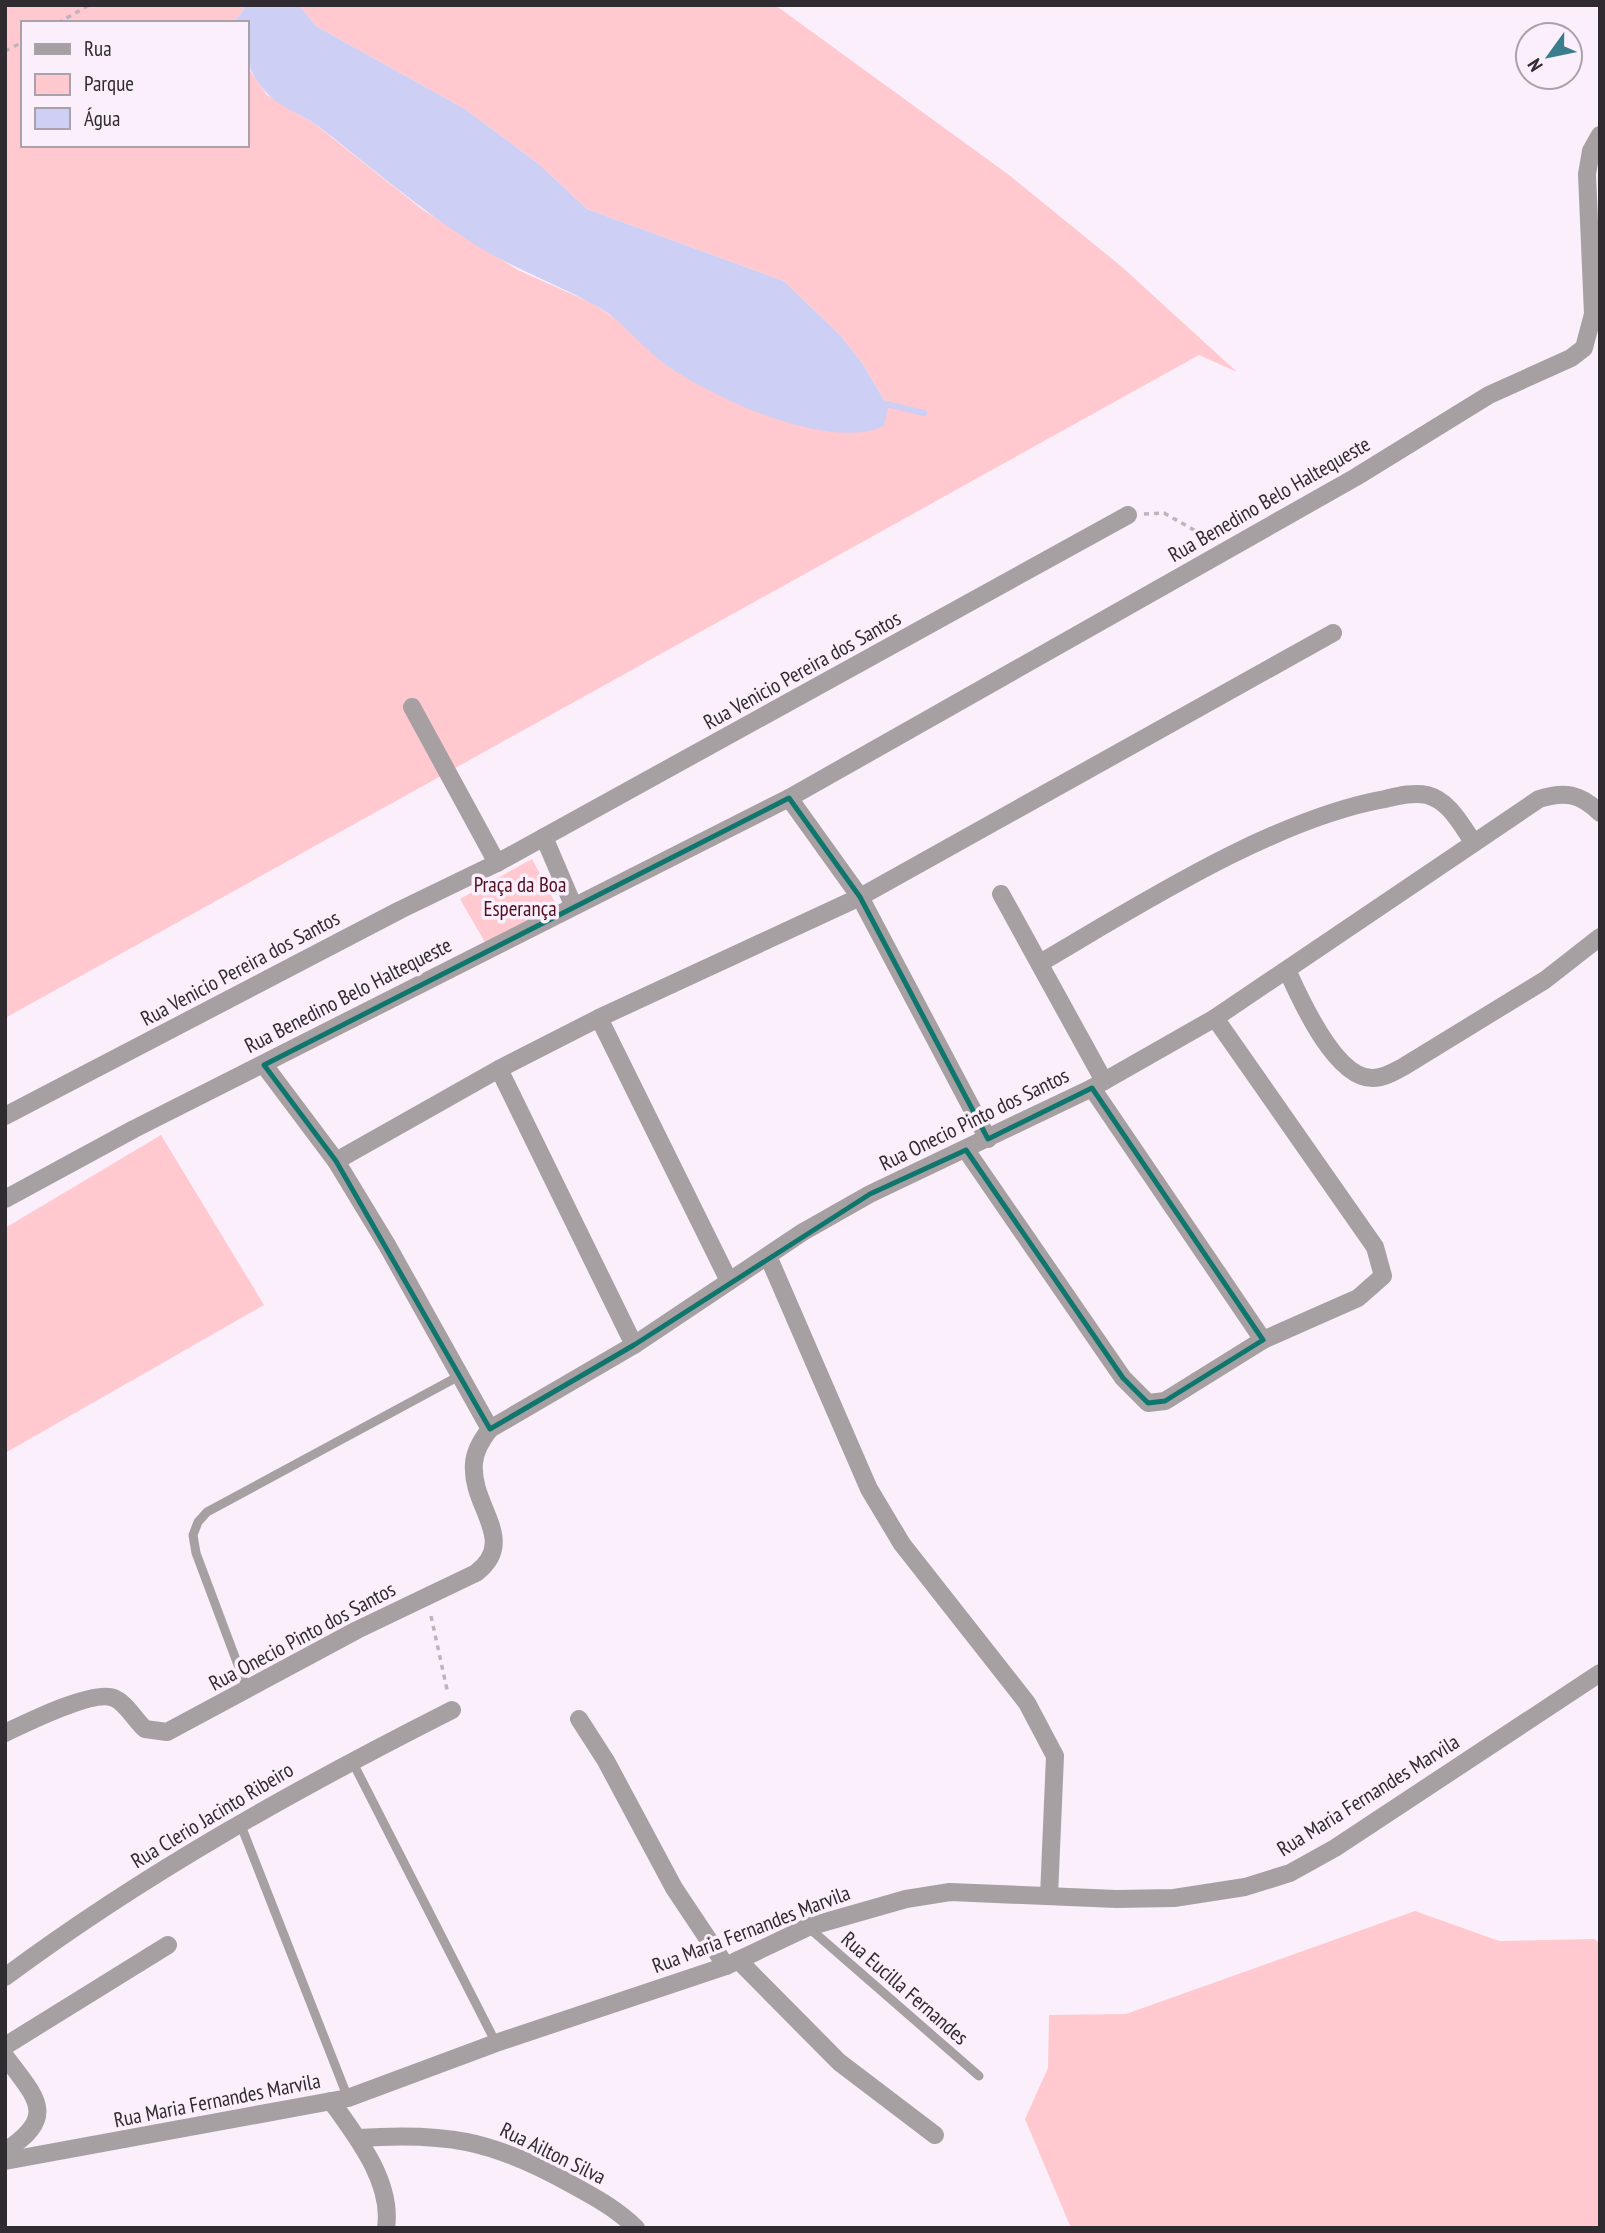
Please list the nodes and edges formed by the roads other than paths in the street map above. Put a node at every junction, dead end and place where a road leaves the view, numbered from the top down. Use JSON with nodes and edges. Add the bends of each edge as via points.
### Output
{"nodes":[{"id":1,"x":1600,"y":135,"type":"edge"},
{"id":2,"x":1128,"y":515,"type":"road end"},
{"id":3,"x":1332,"y":633,"type":"dead end"},
{"id":4,"x":412,"y":707,"type":"dead end"},
{"id":5,"x":789,"y":798,"type":"junction"},
{"id":6,"x":1600,"y":813,"type":"edge"},
{"id":7,"x":544,"y":837,"type":"junction"},
{"id":8,"x":1474,"y":843,"type":"junction"},
{"id":9,"x":498,"y":863,"type":"junction"},
{"id":10,"x":1001,"y":894,"type":"dead end"},
{"id":11,"x":860,"y":897,"type":"junction"},
{"id":12,"x":573,"y":905,"type":"junction"},
{"id":13,"x":1600,"y":937,"type":"edge"},
{"id":14,"x":1040,"y":962,"type":"junction"},
{"id":15,"x":1288,"y":972,"type":"junction"},
{"id":16,"x":599,"y":1018,"type":"junction"},
{"id":17,"x":1215,"y":1018,"type":"junction"},
{"id":18,"x":264,"y":1065,"type":"junction"},
{"id":19,"x":499,"y":1069,"type":"junction"},
{"id":20,"x":1098,"y":1084,"type":"junction"},
{"id":21,"x":5,"y":1116,"type":"edge"},
{"id":22,"x":988,"y":1139,"type":"junction"},
{"id":23,"x":966,"y":1150,"type":"junction"},
{"id":24,"x":336,"y":1161,"type":"junction"},
{"id":25,"x":5,"y":1199,"type":"edge"},
{"id":26,"x":768,"y":1256,"type":"junction"},
{"id":27,"x":729,"y":1281,"type":"junction"},
{"id":28,"x":1264,"y":1340,"type":"junction"},
{"id":29,"x":634,"y":1345,"type":"junction"},
{"id":30,"x":461,"y":1375,"type":"junction"},
{"id":31,"x":489,"y":1429,"type":"junction"},
{"id":32,"x":1600,"y":1674,"type":"edge"},
{"id":33,"x":247,"y":1689,"type":"junction"},
{"id":34,"x":452,"y":1710,"type":"road end"},
{"id":35,"x":579,"y":1719,"type":"dead end"},
{"id":36,"x":7,"y":1726,"type":"edge"},
{"id":37,"x":352,"y":1760,"type":"junction"},
{"id":38,"x":240,"y":1822,"type":"junction"},
{"id":39,"x":1049,"y":1896,"type":"junction"},
{"id":40,"x":808,"y":1927,"type":"junction"},
{"id":41,"x":168,"y":1945,"type":"dead end"},
{"id":42,"x":732,"y":1963,"type":"junction"},
{"id":43,"x":5,"y":1977,"type":"edge"},
{"id":44,"x":496,"y":2043,"type":"junction"},
{"id":45,"x":5,"y":2046,"type":"edge"},
{"id":46,"x":5,"y":2056,"type":"edge"},
{"id":47,"x":979,"y":2076,"type":"dead end"},
{"id":48,"x":340,"y":2100,"type":"junction"},
{"id":49,"x":935,"y":2135,"type":"dead end"},
{"id":50,"x":358,"y":2138,"type":"junction"},
{"id":51,"x":5,"y":2151,"type":"edge"},
{"id":52,"x":5,"y":2161,"type":"edge"},
{"id":53,"x":386,"y":2228,"type":"edge"},
{"id":54,"x":636,"y":2228,"type":"edge"}],
"edges":[{"from":1,"to":5,"type":"street","name":"Rua Benedino Belo Haltequeste","via":[[1587,174],[1593,314],[1584,348],[1553,368],[1489,395],[1226,551]]},
{"from":2,"to":7,"type":"street","name":"Rua Venicio Pereira dos Santos"},
{"from":3,"to":11,"type":"street"},
{"from":4,"to":9,"type":"street"},
{"from":5,"to":11,"type":"street"},
{"from":5,"to":12,"type":"street","name":"Rua Benedino Belo Haltequeste"},
{"from":6,"to":8,"type":"street","name":"Rua Onecio Pinto dos Santos","via":[[1577,795],[1559,793],[1539,799]]},
{"from":7,"to":9,"type":"street","name":"Rua Venicio Pereira dos Santos"},
{"from":7,"to":12,"type":"street"},
{"from":8,"to":14,"type":"street","via":[[1451,810],[1433,798],[1410,794],[1365,802],[1289,829],[1217,863]]},
{"from":8,"to":15,"type":"street","name":"Rua Onecio Pinto dos Santos"},
{"from":9,"to":21,"type":"street","name":"Rua Venicio Pereira dos Santos"},
{"from":10,"to":14,"type":"street"},
{"from":11,"to":16,"type":"street"},
{"from":11,"to":22,"type":"street"},
{"from":12,"to":18,"type":"street","name":"Rua Benedino Belo Haltequeste"},
{"from":13,"to":15,"type":"street","via":[[1534,988],[1403,1067],[1372,1079],[1343,1064],[1302,1005]]},
{"from":14,"to":20,"type":"street"},
{"from":15,"to":17,"type":"street","name":"Rua Onecio Pinto dos Santos"},
{"from":16,"to":19,"type":"street"},
{"from":16,"to":27,"type":"street"},
{"from":17,"to":20,"type":"street","name":"Rua Onecio Pinto dos Santos"},
{"from":17,"to":28,"type":"street","via":[[1375,1247],[1381,1263],[1382,1276],[1358,1298]]},
{"from":18,"to":24,"type":"street"},
{"from":18,"to":25,"type":"street","name":"Rua Benedino Belo Haltequeste"},
{"from":19,"to":24,"type":"street"},
{"from":19,"to":29,"type":"street"},
{"from":20,"to":22,"type":"street","name":"Rua Onecio Pinto dos Santos"},
{"from":20,"to":28,"type":"street"},
{"from":22,"to":23,"type":"street","name":"Rua Onecio Pinto dos Santos"},
{"from":23,"to":26,"type":"street","name":"Rua Onecio Pinto dos Santos","via":[[870,1194]]},
{"from":23,"to":28,"type":"street","via":[[1123,1378],[1147,1403],[1165,1401]]},
{"from":24,"to":30,"type":"street"},
{"from":26,"to":27,"type":"street","name":"Rua Onecio Pinto dos Santos"},
{"from":26,"to":39,"type":"street","via":[[869,1489],[909,1553],[1027,1703],[1055,1756]]},
{"from":27,"to":29,"type":"street","name":"Rua Onecio Pinto dos Santos"},
{"from":29,"to":31,"type":"street","name":"Rua Onecio Pinto dos Santos"},
{"from":30,"to":31,"type":"street"},
{"from":30,"to":33,"type":"lane","via":[[259,1482],[198,1522],[193,1535],[196,1553]]},
{"from":31,"to":33,"type":"street","name":"Rua Onecio Pinto dos Santos","via":[[474,1464],[483,1511],[495,1538],[488,1564]]},
{"from":32,"to":39,"type":"street","name":"Rua Maria Fernandes Marvila","via":[[1290,1873],[1245,1887],[1174,1898]]},
{"from":33,"to":36,"type":"street","name":"Rua Onecio Pinto dos Santos","via":[[167,1732],[145,1729],[117,1698],[107,1695]]},
{"from":34,"to":37,"type":"street","name":"Rua Clerio Jacinto Ribeiro"},
{"from":35,"to":42,"type":"street","via":[[674,1888]]},
{"from":37,"to":38,"type":"street","name":"Rua Clerio Jacinto Ribeiro"},
{"from":37,"to":44,"type":"lane"},
{"from":38,"to":43,"type":"street","name":"Rua Clerio Jacinto Ribeiro","via":[[88,1916]]},
{"from":38,"to":48,"type":"lane","via":[[279,1915]]},
{"from":39,"to":40,"type":"street","name":"Rua Maria Fernandes Marvila","via":[[950,1892],[906,1899]]},
{"from":40,"to":42,"type":"street","name":"Rua Maria Fernandes Marvila"},
{"from":40,"to":47,"type":"lane","name":"Rua Eucilla Fernandes"},
{"from":41,"to":45,"type":"street"},
{"from":42,"to":44,"type":"street","name":"Rua Maria Fernandes Marvila"},
{"from":42,"to":49,"type":"street","via":[[839,2062]]},
{"from":44,"to":48,"type":"street","name":"Rua Maria Fernandes Marvila"},
{"from":46,"to":51,"type":"street","via":[[39,2113],[27,2137]]},
{"from":48,"to":50,"type":"street"},
{"from":48,"to":52,"type":"street","name":"Rua Maria Fernandes Marvila"},
{"from":50,"to":53,"type":"street","via":[[385,2201]]},
{"from":50,"to":54,"type":"street","name":"Rua Ailton Silva","via":[[435,2135],[477,2142],[559,2177]]}]}
